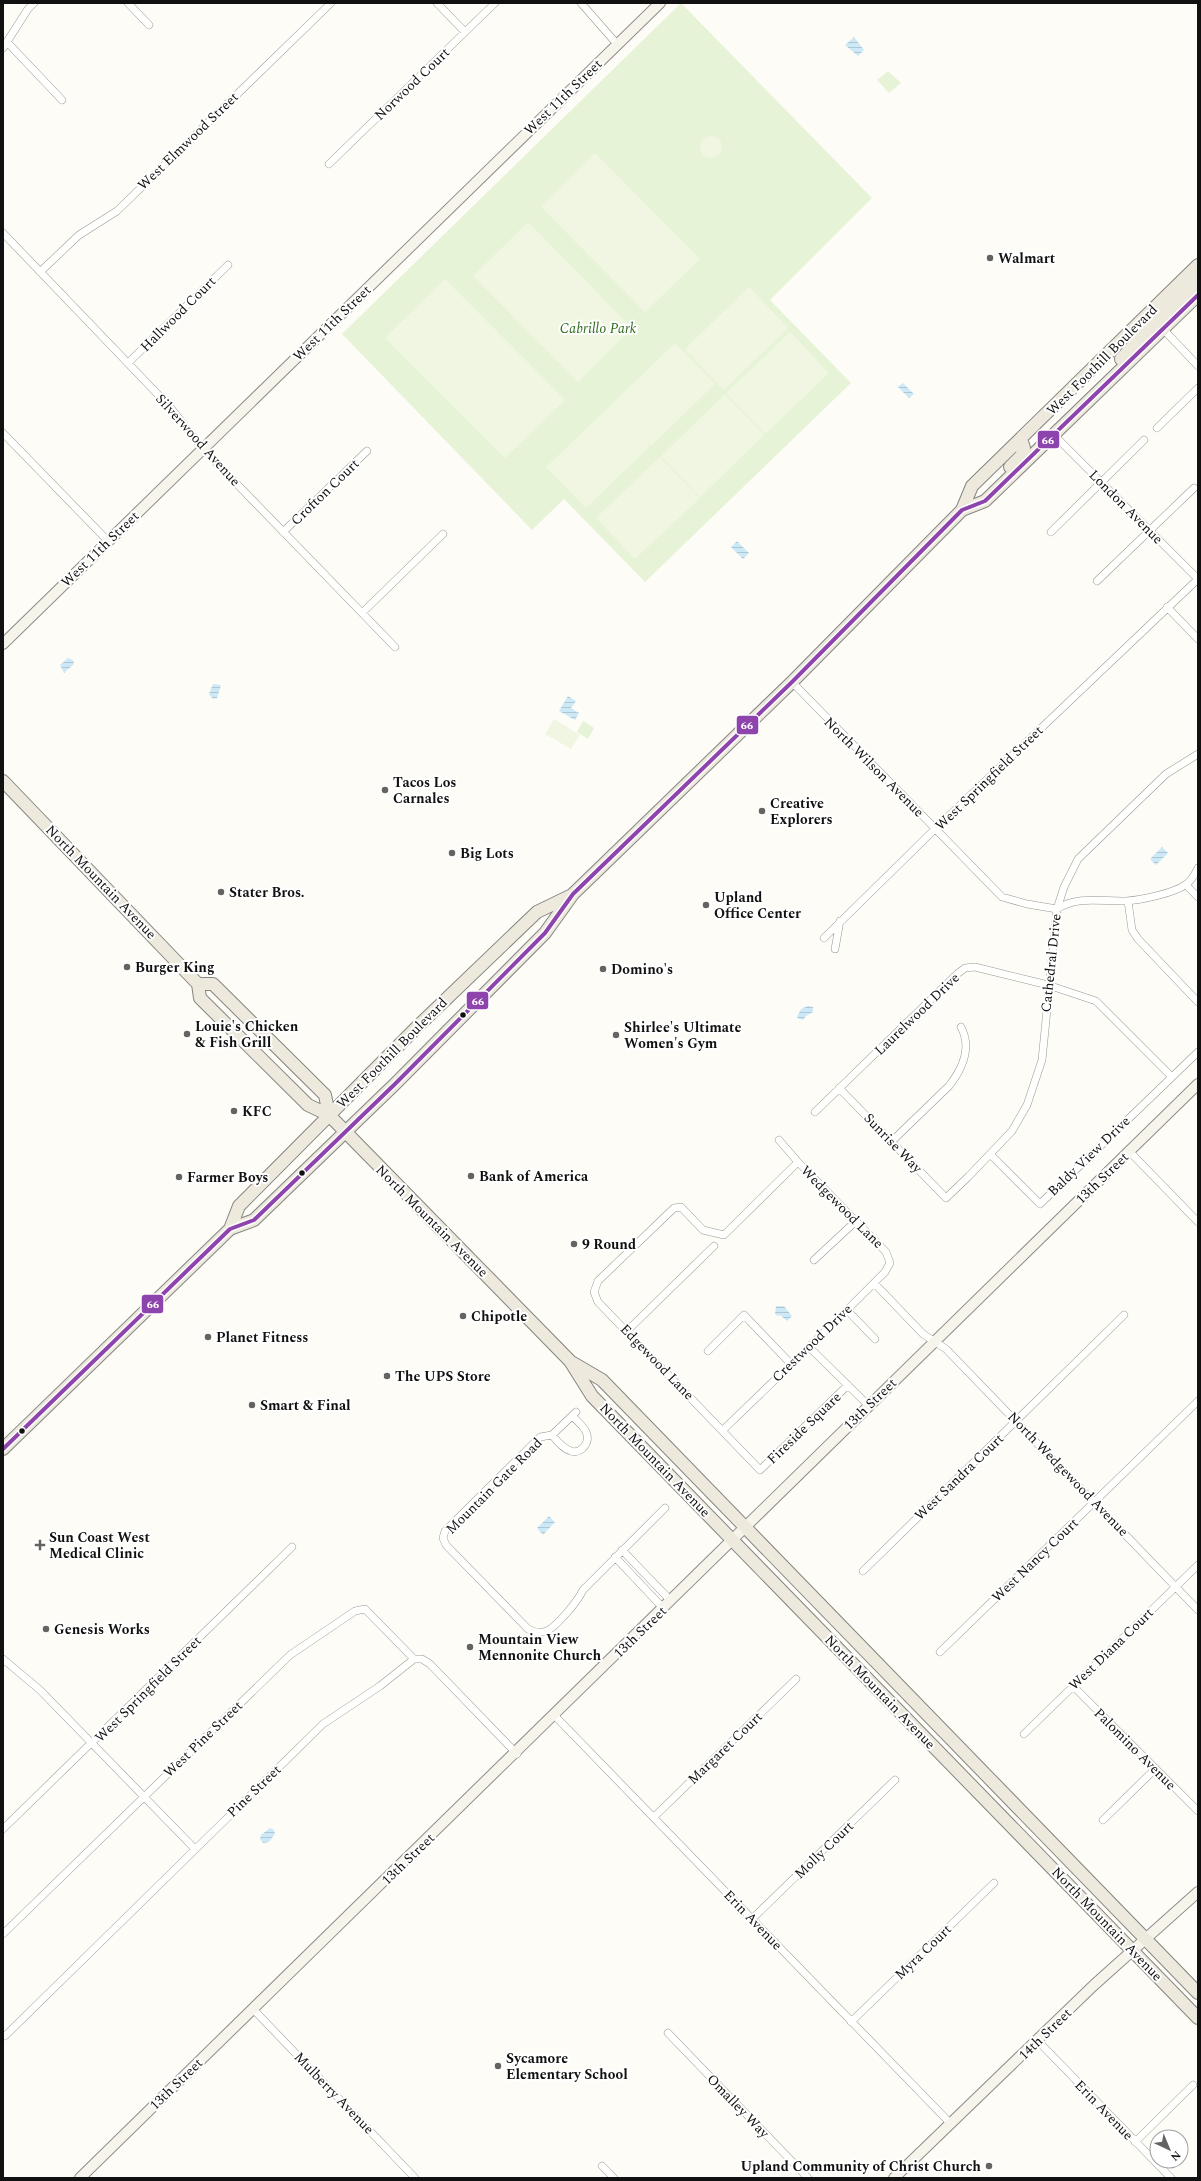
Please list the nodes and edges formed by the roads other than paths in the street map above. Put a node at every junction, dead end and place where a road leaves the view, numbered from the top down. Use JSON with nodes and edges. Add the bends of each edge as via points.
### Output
{"nodes":[{"id":1,"x":34,"y":3,"type":"edge"},
{"id":2,"x":128,"y":3,"type":"edge"},
{"id":3,"x":331,"y":3,"type":"edge"},
{"id":4,"x":437,"y":3,"type":"edge"},
{"id":5,"x":495,"y":3,"type":"edge"},
{"id":6,"x":580,"y":3,"type":"edge"},
{"id":7,"x":660,"y":3,"type":"edge"},
{"id":8,"x":149,"y":25,"type":"dead end"},
{"id":9,"x":465,"y":32,"type":"junction"},
{"id":10,"x":617,"y":44,"type":"junction"},
{"id":11,"x":5,"y":45,"type":"edge"},
{"id":12,"x":62,"y":100,"type":"dead end"},
{"id":13,"x":329,"y":164,"type":"dead end"},
{"id":14,"x":3,"y":233,"type":"edge"},
{"id":15,"x":228,"y":265,"type":"dead end"},
{"id":16,"x":1198,"y":265,"type":"edge"},
{"id":17,"x":40,"y":272,"type":"junction"},
{"id":18,"x":1198,"y":280,"type":"edge"},
{"id":19,"x":1198,"y":295,"type":"edge"},
{"id":20,"x":1150,"y":313,"type":"junction"},
{"id":21,"x":1162,"y":329,"type":"junction"},
{"id":22,"x":128,"y":363,"type":"junction"},
{"id":23,"x":1198,"y":366,"type":"edge"},
{"id":24,"x":1112,"y":380,"type":"junction"},
{"id":25,"x":1198,"y":388,"type":"edge"},
{"id":26,"x":1157,"y":428,"type":"dead end"},
{"id":27,"x":3,"y":434,"type":"edge"},
{"id":28,"x":1054,"y":435,"type":"junction"},
{"id":29,"x":1021,"y":439,"type":"junction"},
{"id":30,"x":1144,"y":440,"type":"dead end"},
{"id":31,"x":203,"y":449,"type":"junction"},
{"id":32,"x":367,"y":451,"type":"dead end"},
{"id":33,"x":1101,"y":482,"type":"junction"},
{"id":34,"x":1194,"y":488,"type":"dead end"},
{"id":35,"x":990,"y":496,"type":"junction"},
{"id":36,"x":962,"y":510,"type":"junction"},
{"id":37,"x":283,"y":532,"type":"junction"},
{"id":38,"x":1051,"y":532,"type":"dead end"},
{"id":39,"x":1150,"y":532,"type":"junction"},
{"id":40,"x":443,"y":534,"type":"dead end"},
{"id":41,"x":108,"y":541,"type":"junction"},
{"id":42,"x":1198,"y":579,"type":"edge"},
{"id":43,"x":1097,"y":581,"type":"dead end"},
{"id":44,"x":1167,"y":607,"type":"junction"},
{"id":45,"x":362,"y":613,"type":"junction"},
{"id":46,"x":1198,"y":639,"type":"edge"},
{"id":47,"x":3,"y":644,"type":"edge"},
{"id":48,"x":395,"y":647,"type":"dead end"},
{"id":49,"x":792,"y":682,"type":"junction"},
{"id":50,"x":1198,"y":754,"type":"edge"},
{"id":51,"x":3,"y":782,"type":"edge"},
{"id":52,"x":935,"y":829,"type":"junction"},
{"id":53,"x":1198,"y":868,"type":"edge"},
{"id":54,"x":1192,"y":878,"type":"junction"},
{"id":55,"x":1198,"y":884,"type":"edge"},
{"id":56,"x":1186,"y":885,"type":"junction"},
{"id":57,"x":573,"y":894,"type":"junction"},
{"id":58,"x":1198,"y":897,"type":"edge"},
{"id":59,"x":1128,"y":901,"type":"junction"},
{"id":60,"x":1057,"y":908,"type":"junction"},
{"id":61,"x":840,"y":920,"type":"junction"},
{"id":62,"x":824,"y":938,"type":"dead end"},
{"id":63,"x":835,"y":949,"type":"dead end"},
{"id":64,"x":198,"y":984,"type":"junction"},
{"id":65,"x":1048,"y":985,"type":"junction"},
{"id":66,"x":1198,"y":1002,"type":"edge"},
{"id":67,"x":961,"y":1027,"type":"dead end"},
{"id":68,"x":1198,"y":1052,"type":"edge"},
{"id":69,"x":1172,"y":1077,"type":"junction"},
{"id":70,"x":1198,"y":1084,"type":"edge"},
{"id":71,"x":839,"y":1088,"type":"junction"},
{"id":72,"x":814,"y":1112,"type":"dead end"},
{"id":73,"x":329,"y":1115,"type":"junction"},
{"id":74,"x":345,"y":1132,"type":"junction"},
{"id":75,"x":779,"y":1140,"type":"dead end"},
{"id":76,"x":891,"y":1142,"type":"junction"},
{"id":77,"x":1129,"y":1151,"type":"junction"},
{"id":78,"x":991,"y":1154,"type":"junction"},
{"id":79,"x":798,"y":1162,"type":"junction"},
{"id":80,"x":946,"y":1198,"type":"joint"},
{"id":81,"x":856,"y":1221,"type":"junction"},
{"id":82,"x":1198,"y":1222,"type":"edge"},
{"id":83,"x":230,"y":1229,"type":"junction"},
{"id":84,"x":714,"y":1246,"type":"dead end"},
{"id":85,"x":886,"y":1252,"type":"joint"},
{"id":86,"x":814,"y":1260,"type":"dead end"},
{"id":87,"x":874,"y":1283,"type":"junction"},
{"id":88,"x":594,"y":1292,"type":"joint"},
{"id":89,"x":847,"y":1310,"type":"junction"},
{"id":90,"x":1124,"y":1315,"type":"dead end"},
{"id":91,"x":627,"y":1331,"type":"junction"},
{"id":92,"x":875,"y":1339,"type":"dead end"},
{"id":93,"x":934,"y":1342,"type":"junction"},
{"id":94,"x":809,"y":1347,"type":"junction"},
{"id":95,"x":708,"y":1351,"type":"dead end"},
{"id":96,"x":570,"y":1361,"type":"junction"},
{"id":97,"x":791,"y":1364,"type":"junction"},
{"id":98,"x":848,"y":1385,"type":"junction"},
{"id":99,"x":1198,"y":1401,"type":"edge"},
{"id":100,"x":868,"y":1405,"type":"junction"},
{"id":101,"x":1016,"y":1421,"type":"junction"},
{"id":102,"x":723,"y":1430,"type":"junction"},
{"id":103,"x":552,"y":1435,"type":"junction"},
{"id":104,"x":3,"y":1449,"type":"edge"},
{"id":105,"x":760,"y":1470,"type":"joint"},
{"id":106,"x":1095,"y":1502,"type":"junction"},
{"id":107,"x":665,"y":1508,"type":"dead end"},
{"id":108,"x":744,"y":1528,"type":"junction"},
{"id":109,"x":732,"y":1540,"type":"junction"},
{"id":110,"x":292,"y":1547,"type":"dead end"},
{"id":111,"x":622,"y":1550,"type":"junction"},
{"id":112,"x":615,"y":1557,"type":"junction"},
{"id":113,"x":1198,"y":1565,"type":"edge"},
{"id":114,"x":863,"y":1571,"type":"dead end"},
{"id":115,"x":1176,"y":1586,"type":"junction"},
{"id":116,"x":668,"y":1605,"type":"junction"},
{"id":117,"x":1198,"y":1610,"type":"edge"},
{"id":118,"x":940,"y":1652,"type":"dead end"},
{"id":119,"x":3,"y":1659,"type":"edge"},
{"id":120,"x":414,"y":1659,"type":"junction"},
{"id":121,"x":796,"y":1678,"type":"dead end"},
{"id":122,"x":1073,"y":1686,"type":"junction"},
{"id":123,"x":555,"y":1716,"type":"junction"},
{"id":124,"x":1024,"y":1734,"type":"dead end"},
{"id":125,"x":91,"y":1744,"type":"junction"},
{"id":126,"x":516,"y":1754,"type":"junction"},
{"id":127,"x":1155,"y":1769,"type":"junction"},
{"id":128,"x":895,"y":1780,"type":"dead end"},
{"id":129,"x":144,"y":1797,"type":"junction"},
{"id":130,"x":1198,"y":1811,"type":"edge"},
{"id":131,"x":654,"y":1817,"type":"junction"},
{"id":132,"x":1103,"y":1820,"type":"dead end"},
{"id":133,"x":3,"y":1829,"type":"edge"},
{"id":134,"x":194,"y":1848,"type":"junction"},
{"id":135,"x":994,"y":1883,"type":"dead end"},
{"id":136,"x":1198,"y":1892,"type":"edge"},
{"id":137,"x":752,"y":1919,"type":"junction"},
{"id":138,"x":3,"y":1934,"type":"edge"},
{"id":139,"x":1146,"y":1939,"type":"junction"},
{"id":140,"x":1133,"y":1951,"type":"junction"},
{"id":141,"x":1198,"y":1993,"type":"edge"},
{"id":142,"x":253,"y":2009,"type":"junction"},
{"id":143,"x":1198,"y":2018,"type":"edge"},
{"id":144,"x":851,"y":2022,"type":"junction"},
{"id":145,"x":668,"y":2033,"type":"dead end"},
{"id":146,"x":5,"y":2036,"type":"dead end"},
{"id":147,"x":1038,"y":2041,"type":"junction"},
{"id":148,"x":1193,"y":2085,"type":"dead end"},
{"id":149,"x":951,"y":2124,"type":"junction"},
{"id":150,"x":1135,"y":2142,"type":"junction"},
{"id":151,"x":602,"y":2166,"type":"dead end"},
{"id":152,"x":80,"y":2178,"type":"edge"},
{"id":153,"x":415,"y":2178,"type":"edge"},
{"id":154,"x":614,"y":2178,"type":"edge"},
{"id":155,"x":808,"y":2178,"type":"edge"},
{"id":156,"x":894,"y":2178,"type":"edge"},
{"id":157,"x":1171,"y":2178,"type":"edge"}],
"edges":[{"from":1,"to":11,"type":"street"},
{"from":2,"to":8,"type":"street"},
{"from":3,"to":17,"type":"street","name":"West Elmwood Street","via":[[117,211],[79,235]]},
{"from":4,"to":9,"type":"street"},
{"from":5,"to":9,"type":"street","name":"Norwood Court"},
{"from":6,"to":10,"type":"street"},
{"from":7,"to":10,"type":"street","name":"West 11th Street"},
{"from":9,"to":13,"type":"street","name":"Norwood Court"},
{"from":10,"to":31,"type":"street","name":"West 11th Street"},
{"from":11,"to":12,"type":"street"},
{"from":14,"to":17,"type":"street","name":"Silverwood Avenue"},
{"from":15,"to":22,"type":"street","name":"Hallwood Court"},
{"from":16,"to":20,"type":"main road","name":"West Foothill Boulevard"},
{"from":17,"to":22,"type":"street","name":"Silverwood Avenue"},
{"from":18,"to":21,"type":"main road","via":[[1161,318]]},
{"from":19,"to":21,"type":"main road","name":"West Foothill Boulevard"},
{"from":20,"to":24,"type":"main road","via":[[1153,324],[1119,360]]},
{"from":20,"to":29,"type":"main road","name":"West Foothill Boulevard"},
{"from":21,"to":23,"type":"street"},
{"from":21,"to":24,"type":"main road","name":"West Foothill Boulevard"},
{"from":22,"to":31,"type":"street","name":"Silverwood Avenue","via":[[170,407]]},
{"from":24,"to":28,"type":"main road","name":"West Foothill Boulevard"},
{"from":25,"to":26,"type":"street"},
{"from":27,"to":41,"type":"street"},
{"from":28,"to":33,"type":"street","name":"London Avenue"},
{"from":28,"to":35,"type":"main road","name":"West Foothill Boulevard"},
{"from":29,"to":35,"type":"main road","via":[[1024,448],[1021,456],[995,482]]},
{"from":29,"to":36,"type":"main road","name":"West Foothill Boulevard","via":[[972,486]]},
{"from":30,"to":33,"type":"street"},
{"from":31,"to":37,"type":"street","name":"Silverwood Avenue"},
{"from":31,"to":41,"type":"street","name":"West 11th Street"},
{"from":32,"to":37,"type":"street","name":"Crofton Court"},
{"from":33,"to":38,"type":"street"},
{"from":33,"to":39,"type":"street","name":"London Avenue"},
{"from":34,"to":39,"type":"street"},
{"from":35,"to":36,"type":"main road","name":"West Foothill Boulevard","via":[[985,501]]},
{"from":36,"to":49,"type":"main road","name":"West Foothill Boulevard"},
{"from":37,"to":45,"type":"street","name":"Silverwood Avenue"},
{"from":39,"to":42,"type":"street","name":"London Avenue"},
{"from":39,"to":43,"type":"street"},
{"from":40,"to":45,"type":"street"},
{"from":41,"to":47,"type":"street","name":"West 11th Street"},
{"from":42,"to":44,"type":"street","name":"West Springfield Street"},
{"from":44,"to":46,"type":"street"},
{"from":44,"to":52,"type":"street","name":"West Springfield Street"},
{"from":45,"to":48,"type":"street","name":"Silverwood Avenue"},
{"from":49,"to":52,"type":"street","name":"North Wilson Avenue"},
{"from":49,"to":57,"type":"main road","name":"West Foothill Boulevard"},
{"from":50,"to":60,"type":"street","name":"Cathedral Drive","via":[[1166,774],[1078,859]]},
{"from":51,"to":64,"type":"main road","name":"North Mountain Avenue"},
{"from":52,"to":60,"type":"street","name":"North Wilson Avenue","via":[[1002,897]]},
{"from":52,"to":61,"type":"street","name":"West Springfield Street"},
{"from":53,"to":54,"type":"street"},
{"from":54,"to":55,"type":"street"},
{"from":54,"to":56,"type":"street"},
{"from":56,"to":58,"type":"street"},
{"from":56,"to":59,"type":"street","via":[[1176,890]]},
{"from":57,"to":73,"type":"main road","name":"West Foothill Boulevard","via":[[537,912]]},
{"from":57,"to":74,"type":"main road","name":"West Foothill Boulevard","via":[[545,933]]},
{"from":59,"to":60,"type":"street","via":[[1076,900]]},
{"from":59,"to":66,"type":"street","via":[[1132,930],[1138,939]]},
{"from":60,"to":65,"type":"street","name":"Cathedral Drive"},
{"from":61,"to":62,"type":"street","name":"West Springfield Street"},
{"from":61,"to":63,"type":"street"},
{"from":64,"to":73,"type":"main road","name":"North Mountain Avenue","via":[[200,998],[308,1105]]},
{"from":64,"to":73,"type":"main road","via":[[214,984],[325,1095]]},
{"from":65,"to":69,"type":"street","name":"Laurelwood Drive","via":[[1096,1001]]},
{"from":65,"to":71,"type":"street","name":"Laurelwood Drive","via":[[975,967],[964,968]]},
{"from":65,"to":78,"type":"street","name":"Cathedral Drive","via":[[1042,1054],[1036,1081],[1027,1105],[1012,1131]]},
{"from":67,"to":76,"type":"street","via":[[966,1037],[967,1048],[956,1078]]},
{"from":68,"to":69,"type":"street"},
{"from":69,"to":78,"type":"street","name":"Baldy View Drive","via":[[1040,1204]]},
{"from":70,"to":77,"type":"street","name":"13th Street"},
{"from":71,"to":72,"type":"street","name":"Laurelwood Drive"},
{"from":71,"to":76,"type":"street","name":"Sunrise Way"},
{"from":73,"to":74,"type":"main road","name":"North Mountain Avenue"},
{"from":73,"to":83,"type":"main road","name":"West Foothill Boulevard","via":[[239,1206]]},
{"from":74,"to":83,"type":"main road","name":"West Foothill Boulevard","via":[[254,1220]]},
{"from":74,"to":96,"type":"main road","name":"North Mountain Avenue"},
{"from":75,"to":79,"type":"street","name":"Wedgewood Lane"},
{"from":76,"to":80,"type":"street","name":"Sunrise Way"},
{"from":77,"to":82,"type":"street"},
{"from":77,"to":93,"type":"street","name":"13th Street"},
{"from":78,"to":80,"type":"street","name":"Cathedral Drive"},
{"from":79,"to":81,"type":"street","name":"Wedgewood Lane"},
{"from":79,"to":88,"type":"street","name":"Wedgewood Lane","via":[[724,1235],[703,1230],[681,1207],[674,1208],[598,1282]]},
{"from":81,"to":85,"type":"street","name":"Wedgewood Lane"},
{"from":81,"to":86,"type":"street"},
{"from":83,"to":104,"type":"main road","name":"West Foothill Boulevard"},
{"from":84,"to":91,"type":"street"},
{"from":85,"to":87,"type":"street","name":"Crestwood Drive","via":[[890,1263]]},
{"from":87,"to":89,"type":"street","name":"Crestwood Drive"},
{"from":87,"to":93,"type":"street","name":"North Wedgewood Avenue","via":[[923,1334]]},
{"from":88,"to":91,"type":"street","name":"Edgewood Lane","via":[[598,1302]]},
{"from":89,"to":92,"type":"street"},
{"from":89,"to":94,"type":"street","name":"Crestwood Drive"},
{"from":90,"to":101,"type":"street","name":"West Sandra Court"},
{"from":91,"to":102,"type":"street","name":"Edgewood Lane"},
{"from":93,"to":100,"type":"street","name":"13th Street"},
{"from":93,"to":101,"type":"street","name":"North Wedgewood Avenue","via":[[946,1349]]},
{"from":94,"to":97,"type":"street","name":"Crestwood Drive"},
{"from":94,"to":98,"type":"street"},
{"from":95,"to":97,"type":"street","via":[[744,1315]]},
{"from":96,"to":108,"type":"main road","name":"North Mountain Avenue","via":[[602,1380]]},
{"from":96,"to":109,"type":"main road","name":"North Mountain Avenue","via":[[592,1396]]},
{"from":97,"to":102,"type":"street","name":"Crestwood Drive"},
{"from":98,"to":100,"type":"street"},
{"from":98,"to":105,"type":"street","name":"Fireside Square"},
{"from":99,"to":106,"type":"street","name":"West Nancy Court"},
{"from":100,"to":108,"type":"street","name":"13th Street"},
{"from":101,"to":106,"type":"street","name":"North Wedgewood Avenue"},
{"from":101,"to":114,"type":"street","name":"West Sandra Court"},
{"from":102,"to":105,"type":"street","name":"Edgewood Lane"},
{"from":103,"to":103,"type":"street","name":"Mountain Gate Road","via":[[574,1414],[587,1432],[588,1439],[580,1451],[572,1452]]},
{"from":103,"to":112,"type":"street","name":"Mountain Gate Road","via":[[540,1437],[445,1530],[443,1538],[446,1545],[528,1629],[537,1633],[547,1631],[577,1602],[583,1590]]},
{"from":106,"to":115,"type":"street","name":"North Wedgewood Avenue"},
{"from":106,"to":118,"type":"street","name":"West Nancy Court"},
{"from":107,"to":111,"type":"street","name":"Mountain Gate Road"},
{"from":108,"to":109,"type":"street","name":"13th Street"},
{"from":108,"to":139,"type":"main road","name":"North Mountain Avenue"},
{"from":109,"to":116,"type":"street","name":"13th Street"},
{"from":109,"to":140,"type":"main road","name":"North Mountain Avenue"},
{"from":110,"to":125,"type":"street","name":"West Springfield Street"},
{"from":111,"to":112,"type":"street","name":"Mountain Gate Road"},
{"from":111,"to":116,"type":"street"},
{"from":112,"to":116,"type":"street"},
{"from":113,"to":115,"type":"street","name":"West Diana Court"},
{"from":115,"to":117,"type":"street","name":"North Wedgewood Avenue"},
{"from":115,"to":122,"type":"street","name":"West Diana Court"},
{"from":116,"to":123,"type":"street","name":"13th Street"},
{"from":119,"to":125,"type":"street","via":[[40,1690]]},
{"from":120,"to":126,"type":"street","via":[[422,1659],[430,1664]]},
{"from":120,"to":129,"type":"street","name":"West Pine Street","via":[[366,1609],[355,1611],[290,1655]]},
{"from":120,"to":134,"type":"street","name":"Pine Street","via":[[380,1686],[323,1724]]},
{"from":121,"to":131,"type":"street","name":"Margaret Court"},
{"from":122,"to":124,"type":"street","name":"West Diana Court"},
{"from":122,"to":127,"type":"street","name":"Palomino Avenue"},
{"from":123,"to":126,"type":"street","name":"13th Street"},
{"from":123,"to":131,"type":"street","name":"Erin Avenue"},
{"from":125,"to":129,"type":"street"},
{"from":125,"to":133,"type":"street","name":"West Springfield Street"},
{"from":126,"to":142,"type":"street","name":"13th Street"},
{"from":127,"to":130,"type":"street","name":"Palomino Avenue"},
{"from":127,"to":132,"type":"street"},
{"from":128,"to":137,"type":"street","name":"Molly Court"},
{"from":129,"to":134,"type":"street"},
{"from":129,"to":138,"type":"street","name":"West Pine Street"},
{"from":131,"to":137,"type":"street","name":"Erin Avenue"},
{"from":134,"to":146,"type":"street","name":"Pine Street"},
{"from":135,"to":144,"type":"street","name":"Myra Court"},
{"from":136,"to":139,"type":"street","name":"14th Street"},
{"from":137,"to":144,"type":"street","name":"Erin Avenue"},
{"from":139,"to":140,"type":"street","name":"14th Street"},
{"from":139,"to":141,"type":"main road","name":"North Mountain Avenue"},
{"from":140,"to":143,"type":"main road","name":"North Mountain Avenue"},
{"from":140,"to":147,"type":"street","name":"14th Street","via":[[1094,1985]]},
{"from":142,"to":152,"type":"street","name":"13th Street"},
{"from":142,"to":153,"type":"street","name":"Mulberry Avenue"},
{"from":144,"to":149,"type":"street","name":"Erin Avenue"},
{"from":145,"to":155,"type":"street","name":"Omalley Way"},
{"from":147,"to":149,"type":"street","name":"14th Street"},
{"from":147,"to":150,"type":"street","name":"Erin Avenue"},
{"from":148,"to":150,"type":"street"},
{"from":149,"to":156,"type":"street","name":"14th Street"},
{"from":150,"to":157,"type":"street","name":"Erin Avenue"},
{"from":151,"to":154,"type":"street"}]}
